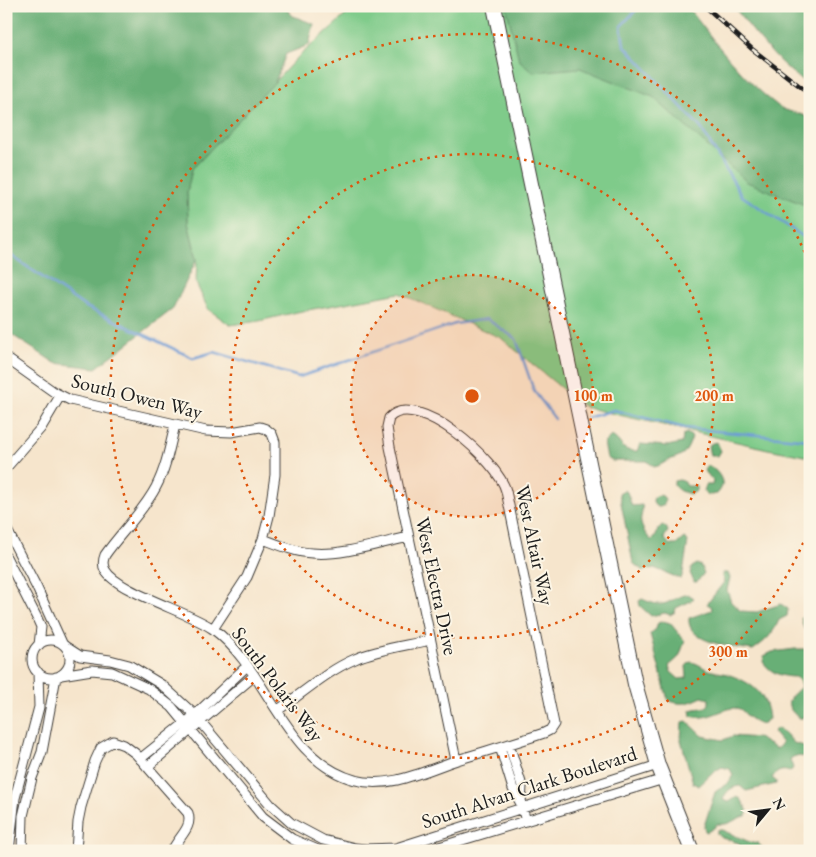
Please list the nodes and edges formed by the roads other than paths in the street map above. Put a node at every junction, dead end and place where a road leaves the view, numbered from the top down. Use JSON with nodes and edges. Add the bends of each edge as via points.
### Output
{"nodes":[{"id":1,"x":494,"y":6,"type":"edge"},
{"id":2,"x":6,"y":358,"type":"edge"},
{"id":3,"x":60,"y":396,"type":"junction"},
{"id":4,"x":389,"y":418,"type":"joint"},
{"id":5,"x":175,"y":424,"type":"junction"},
{"id":6,"x":6,"y":468,"type":"edge"},
{"id":7,"x":6,"y":528,"type":"edge"},
{"id":8,"x":409,"y":538,"type":"junction"},
{"id":9,"x":263,"y":540,"type":"junction"},
{"id":10,"x":6,"y":557,"type":"edge"},
{"id":11,"x":214,"y":629,"type":"junction"},
{"id":12,"x":430,"y":640,"type":"junction"},
{"id":13,"x":39,"y":645,"type":"junction"},
{"id":14,"x":64,"y":645,"type":"junction"},
{"id":15,"x":247,"y":666,"type":"junction"},
{"id":16,"x":38,"y":672,"type":"junction"},
{"id":17,"x":58,"y":676,"type":"junction"},
{"id":18,"x":254,"y":676,"type":"junction"},
{"id":19,"x":278,"y":710,"type":"junction"},
{"id":20,"x":198,"y":718,"type":"junction"},
{"id":21,"x":188,"y":727,"type":"junction"},
{"id":22,"x":552,"y":727,"type":"joint"},
{"id":23,"x":504,"y":745,"type":"junction"},
{"id":24,"x":140,"y":759,"type":"junction"},
{"id":25,"x":456,"y":760,"type":"junction"},
{"id":26,"x":658,"y":764,"type":"junction"},
{"id":27,"x":147,"y":767,"type":"junction"},
{"id":28,"x":664,"y":779,"type":"junction"},
{"id":29,"x":522,"y":806,"type":"junction"},
{"id":30,"x":526,"y":821,"type":"junction"},
{"id":31,"x":8,"y":834,"type":"edge"},
{"id":32,"x":22,"y":835,"type":"junction"},
{"id":33,"x":9,"y":851,"type":"edge"},
{"id":34,"x":22,"y":851,"type":"edge"},
{"id":35,"x":76,"y":851,"type":"edge"},
{"id":36,"x":172,"y":851,"type":"edge"},
{"id":37,"x":320,"y":851,"type":"edge"},
{"id":38,"x":426,"y":851,"type":"edge"},
{"id":39,"x":692,"y":851,"type":"edge"}],
"edges":[{"from":1,"to":26,"type":"main road","via":[[631,665]]},
{"from":2,"to":3,"type":"street","name":"South Owen Way"},
{"from":3,"to":5,"type":"street","name":"South Owen Way"},
{"from":3,"to":6,"type":"street","via":[[41,428]]},
{"from":4,"to":8,"type":"street","name":"West Electra Drive","via":[[390,447]]},
{"from":4,"to":22,"type":"street","name":"West Altair Way","via":[[404,410],[436,419],[484,458],[501,478],[554,720]]},
{"from":5,"to":9,"type":"street","name":"South Owen Way","via":[[214,432],[269,430],[275,442],[275,475]]},
{"from":5,"to":11,"type":"street","name":"South Polaris Way","via":[[166,464],[156,488],[107,552],[103,563],[106,572],[124,585]]},
{"from":7,"to":14,"type":"street"},
{"from":8,"to":9,"type":"street","via":[[320,554]]},
{"from":8,"to":12,"type":"street","name":"West Electra Drive"},
{"from":9,"to":11,"type":"street","via":[[247,577]]},
{"from":10,"to":13,"type":"street","via":[[38,618],[41,627]]},
{"from":11,"to":15,"type":"street","name":"South Polaris Way"},
{"from":12,"to":19,"type":"street","via":[[356,659]]},
{"from":12,"to":25,"type":"street","name":"West Electra Drive"},
{"from":13,"to":14,"type":"street","via":[[50,640]]},
{"from":13,"to":16,"type":"street","via":[[33,655]]},
{"from":14,"to":17,"type":"street","via":[[69,665]]},
{"from":14,"to":20,"type":"street","name":"South Alvan Clark Boulevard","via":[[80,656],[129,665],[162,685]]},
{"from":15,"to":18,"type":"street","name":"South Polaris Way"},
{"from":15,"to":20,"type":"street"},
{"from":16,"to":17,"type":"street","via":[[50,678]]},
{"from":16,"to":31,"type":"street","via":[[39,707]]},
{"from":17,"to":21,"type":"street","via":[[92,670],[121,675],[149,688],[172,707]]},
{"from":17,"to":32,"type":"street","via":[[42,752],[29,791]]},
{"from":18,"to":19,"type":"street","name":"South Polaris Way"},
{"from":18,"to":20,"type":"street"},
{"from":19,"to":25,"type":"street","name":"South Polaris Way","via":[[311,756],[330,770],[356,780],[373,782],[408,778]]},
{"from":20,"to":21,"type":"street"},
{"from":20,"to":29,"type":"street","name":"South Alvan Clark Boulevard","via":[[270,804],[291,823],[323,840],[366,849],[396,848]]},
{"from":21,"to":24,"type":"street"},
{"from":21,"to":27,"type":"street"},
{"from":21,"to":37,"type":"street","via":[[263,817],[292,839]]},
{"from":22,"to":23,"type":"street","name":"South Polaris Way","via":[[544,733]]},
{"from":23,"to":25,"type":"street","name":"South Polaris Way"},
{"from":23,"to":29,"type":"street","via":[[513,789]]},
{"from":24,"to":27,"type":"street"},
{"from":24,"to":35,"type":"street","via":[[116,742],[110,742],[98,752],[78,822]]},
{"from":26,"to":28,"type":"main road"},
{"from":26,"to":29,"type":"street","name":"South Alvan Clark Boulevard"},
{"from":27,"to":36,"type":"street","via":[[185,809],[190,822]]},
{"from":28,"to":30,"type":"street","name":"South Alvan Clark Boulevard"},
{"from":28,"to":39,"type":"main road"},
{"from":29,"to":30,"type":"street"},
{"from":30,"to":38,"type":"street","name":"South Alvan Clark Boulevard"},
{"from":31,"to":32,"type":"street"},
{"from":31,"to":33,"type":"street"},
{"from":32,"to":34,"type":"street"}]}
